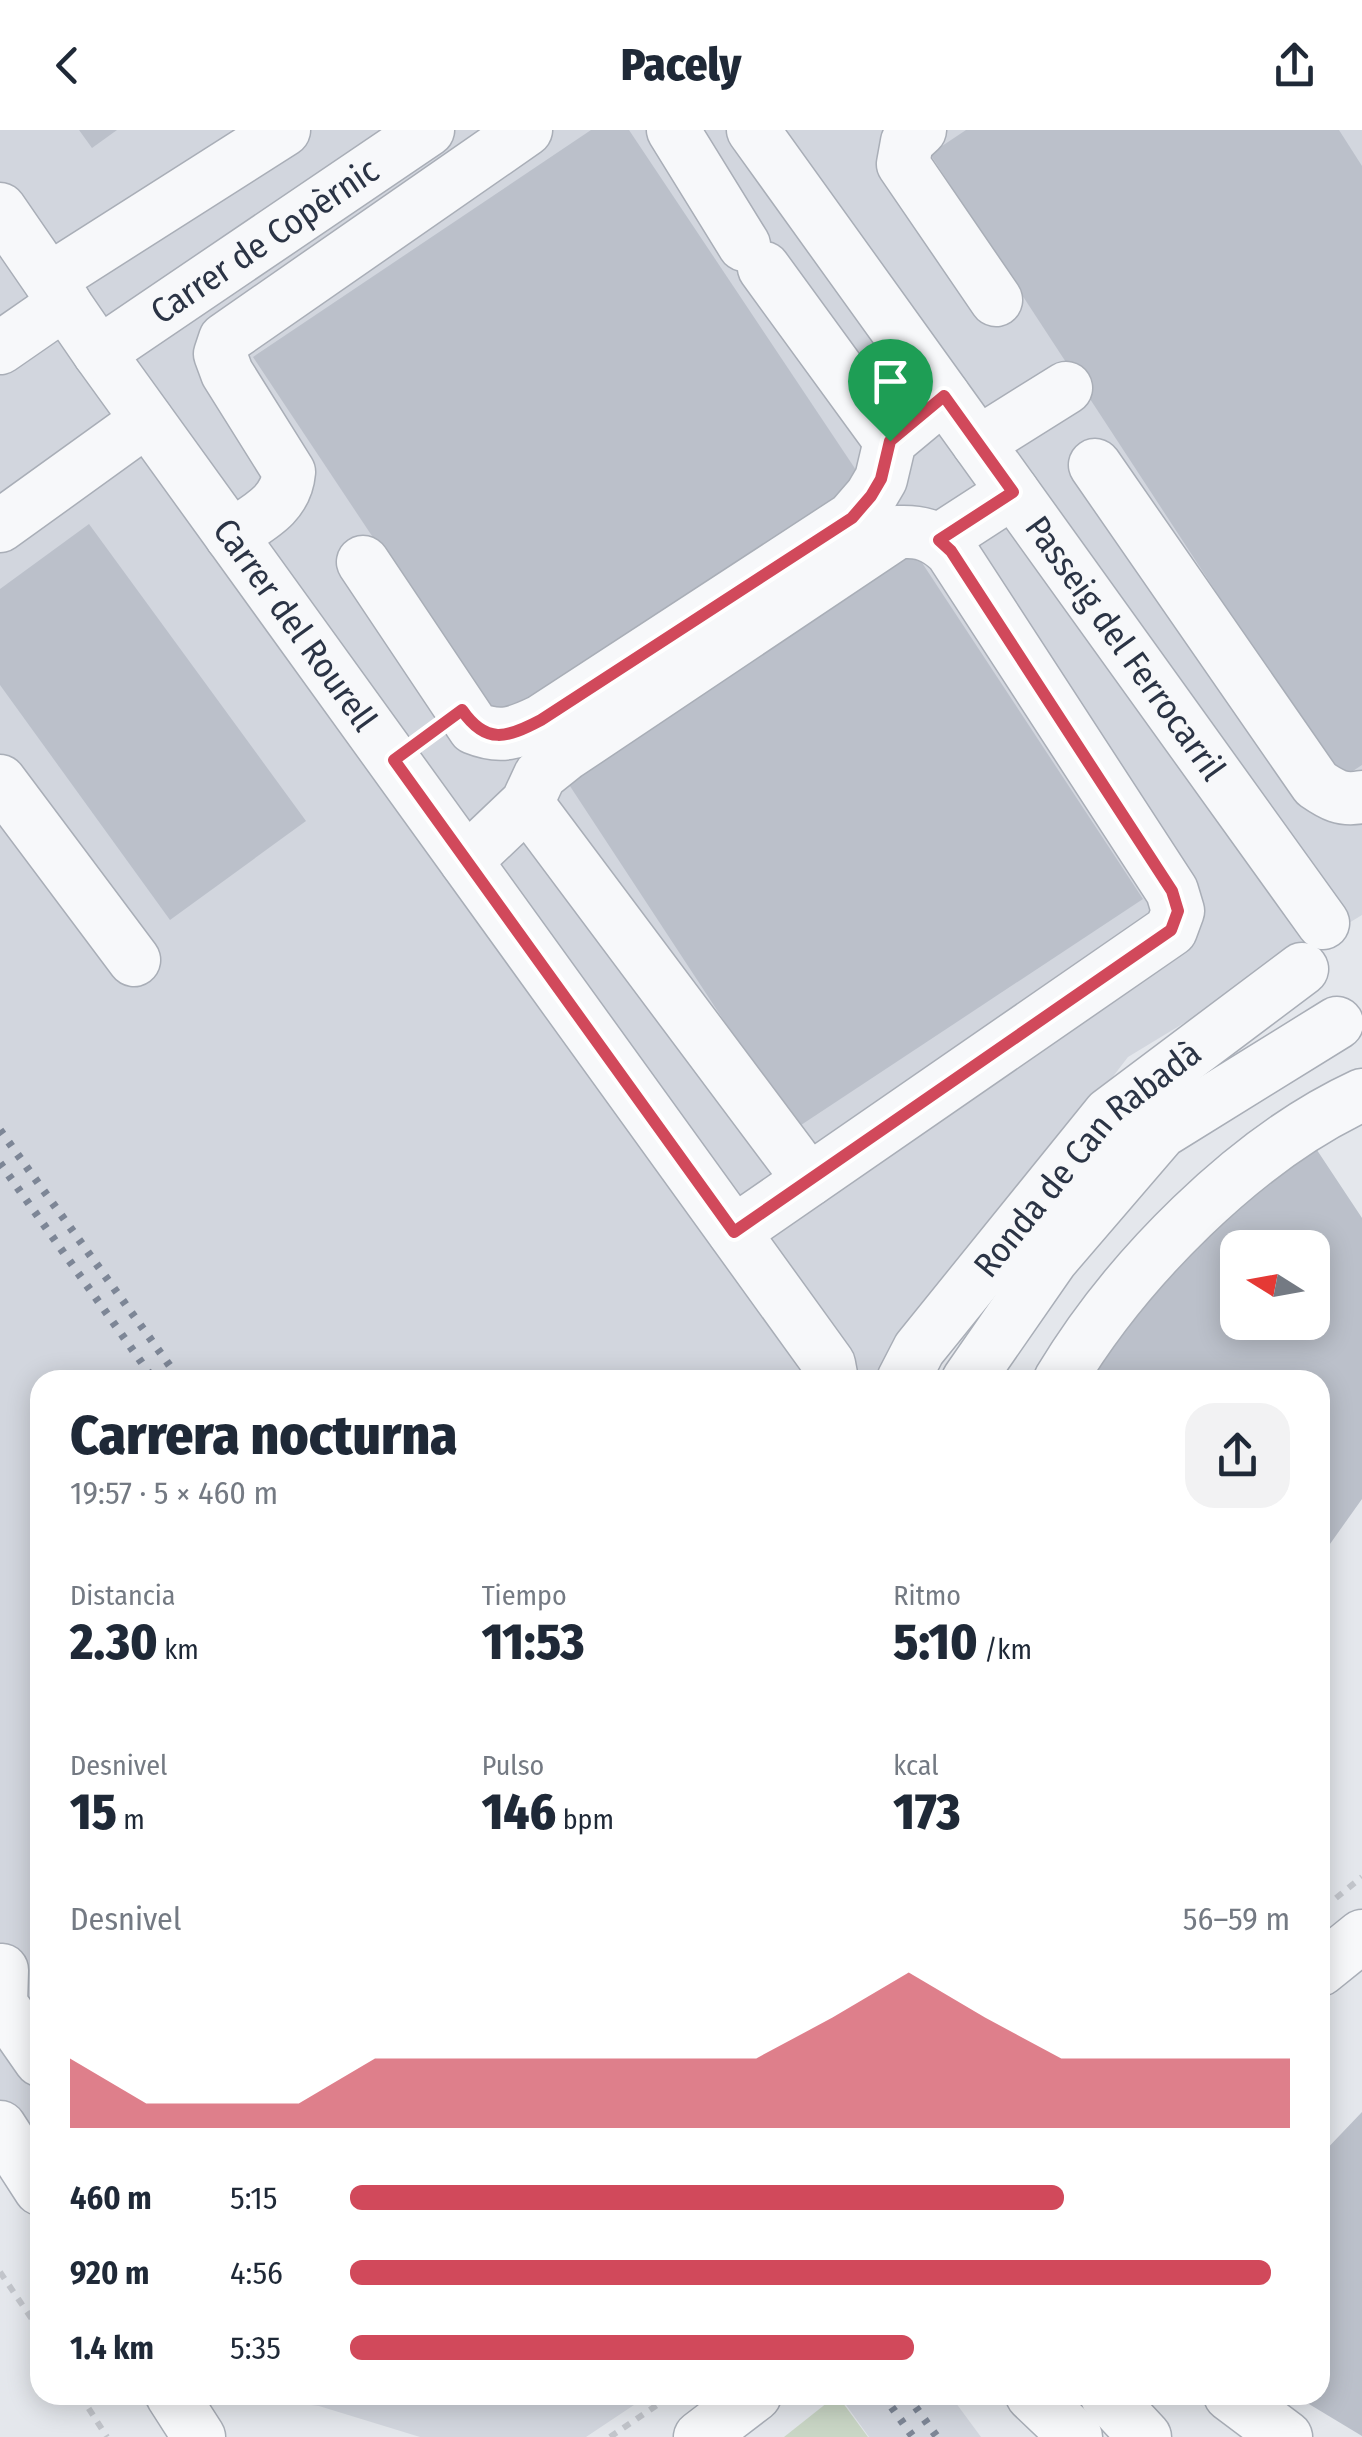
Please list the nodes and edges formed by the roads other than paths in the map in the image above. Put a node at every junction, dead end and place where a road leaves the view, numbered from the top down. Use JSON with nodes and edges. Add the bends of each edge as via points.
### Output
{"nodes":[{"id":1,"x":284,"y":130,"type":"edge"},
{"id":2,"x":428,"y":130,"type":"edge"},
{"id":3,"x":526,"y":130,"type":"edge"},
{"id":4,"x":673,"y":130,"type":"edge"},
{"id":5,"x":753,"y":130,"type":"edge"},
{"id":6,"x":920,"y":130,"type":"edge"},
{"id":7,"x":0,"y":209,"type":"edge"},
{"id":8,"x":58,"y":291,"type":"junction"},
{"id":9,"x":996,"y":300,"type":"dead end"},
{"id":10,"x":0,"y":348,"type":"edge"},
{"id":11,"x":99,"y":353,"type":"junction"},
{"id":12,"x":1066,"y":388,"type":"dead end"},
{"id":13,"x":944,"y":396,"type":"junction"},
{"id":14,"x":147,"y":420,"type":"junction"},
{"id":15,"x":890,"y":441,"type":"junction"},
{"id":16,"x":978,"y":443,"type":"junction"},
{"id":17,"x":1096,"y":465,"type":"dead end"},
{"id":18,"x":1013,"y":492,"type":"junction"},
{"id":19,"x":0,"y":526,"type":"edge"},
{"id":20,"x":231,"y":536,"type":"junction"},
{"id":21,"x":939,"y":540,"type":"junction"},
{"id":22,"x":363,"y":562,"type":"dead end"},
{"id":23,"x":462,"y":710,"type":"junction"},
{"id":24,"x":394,"y":760,"type":"junction"},
{"id":25,"x":0,"y":781,"type":"edge"},
{"id":26,"x":1362,"y":797,"type":"edge"},
{"id":27,"x":527,"y":803,"type":"junction"},
{"id":28,"x":466,"y":861,"type":"junction"},
{"id":29,"x":1329,"y":934,"type":"edge"},
{"id":30,"x":134,"y":960,"type":"dead end"},
{"id":31,"x":1350,"y":1025,"type":"edge"},
{"id":32,"x":1362,"y":1095,"type":"edge"},
{"id":33,"x":809,"y":1180,"type":"junction"},
{"id":34,"x":734,"y":1232,"type":"junction"},
{"id":35,"x":830,"y":1370,"type":"edge"},
{"id":36,"x":908,"y":1370,"type":"edge"},
{"id":37,"x":975,"y":1370,"type":"edge"},
{"id":38,"x":1066,"y":1370,"type":"edge"},
{"id":39,"x":1362,"y":1936,"type":"edge"},
{"id":40,"x":1330,"y":1962,"type":"edge"},
{"id":41,"x":14,"y":1978,"type":"edge"},
{"id":42,"x":1362,"y":1980,"type":"edge"},
{"id":43,"x":1330,"y":1995,"type":"edge"},
{"id":44,"x":30,"y":2045,"type":"edge"},
{"id":45,"x":0,"y":2127,"type":"edge"},
{"id":46,"x":30,"y":2174,"type":"edge"},
{"id":47,"x":179,"y":2405,"type":"edge"},
{"id":48,"x":742,"y":2405,"type":"edge"},
{"id":49,"x":1042,"y":2405,"type":"edge"},
{"id":50,"x":1115,"y":2405,"type":"edge"},
{"id":51,"x":1243,"y":2405,"type":"edge"},
{"id":52,"x":200,"y":2437,"type":"edge"},
{"id":53,"x":700,"y":2437,"type":"edge"},
{"id":54,"x":1076,"y":2437,"type":"edge"},
{"id":55,"x":1145,"y":2437,"type":"edge"},
{"id":56,"x":1286,"y":2437,"type":"edge"}],
"edges":[{"from":1,"to":8,"type":"street"},
{"from":2,"to":11,"type":"street","name":"Carrer de Copèrnic"},
{"from":3,"to":20,"type":"street","via":[[225,340],[220,354],[227,373],[289,472],[288,491]]},
{"from":4,"to":15,"type":"street","via":[[754,256]]},
{"from":5,"to":13,"type":"street","name":"Passeig del Ferrocarril"},
{"from":6,"to":9,"type":"street","via":[[907,142],[904,164]]},
{"from":7,"to":8,"type":"street","name":"Carrer del Rourell"},
{"from":8,"to":10,"type":"street"},
{"from":8,"to":11,"type":"street","name":"Carrer del Rourell"},
{"from":11,"to":14,"type":"street","name":"Carrer del Rourell"},
{"from":12,"to":16,"type":"street"},
{"from":13,"to":15,"type":"street"},
{"from":13,"to":16,"type":"street","name":"Passeig del Ferrocarril"},
{"from":14,"to":19,"type":"street"},
{"from":14,"to":20,"type":"street","name":"Carrer del Rourell"},
{"from":15,"to":23,"type":"street","via":[[881,479],[852,518],[541,720],[515,734],[492,735],[474,728]]},
{"from":16,"to":18,"type":"street","name":"Passeig del Ferrocarril"},
{"from":17,"to":26,"type":"street","via":[[1316,784],[1334,796]]},
{"from":18,"to":21,"type":"street"},
{"from":18,"to":29,"type":"street","name":"Passeig del Ferrocarril"},
{"from":20,"to":24,"type":"street","name":"Carrer del Rourell"},
{"from":21,"to":27,"type":"street","via":[[898,532],[565,755],[540,775]]},
{"from":21,"to":33,"type":"street","via":[[1172,891],[1178,911],[1171,930]]},
{"from":22,"to":23,"type":"street"},
{"from":23,"to":24,"type":"street"},
{"from":24,"to":28,"type":"street","name":"Carrer del Rourell"},
{"from":25,"to":30,"type":"street"},
{"from":27,"to":28,"type":"street"},
{"from":27,"to":33,"type":"street"},
{"from":28,"to":34,"type":"street","name":"Carrer del Rourell"},
{"from":29,"to":31,"type":"street","name":"Ronda de Can Rabadà","via":[[1308,996],[1320,1012]]},
{"from":29,"to":36,"type":"street","name":"Ronda de Can Rabadà","via":[[1108,1114]]},
{"from":31,"to":37,"type":"street","name":"Ronda de Can Rabadà","via":[[1161,1132],[1052,1259]]},
{"from":32,"to":38,"type":"street","via":[[1252,1165],[1147,1262]]},
{"from":33,"to":34,"type":"street"},
{"from":34,"to":35,"type":"street","name":"Carrer del Rourell"},
{"from":39,"to":40,"type":"street"},
{"from":41,"to":44,"type":"street","via":[[2,2004]]},
{"from":42,"to":43,"type":"street"},
{"from":45,"to":46,"type":"street"},
{"from":47,"to":52,"type":"street"},
{"from":48,"to":53,"type":"street"},
{"from":49,"to":54,"type":"street"},
{"from":50,"to":55,"type":"street"},
{"from":51,"to":56,"type":"street"}]}
